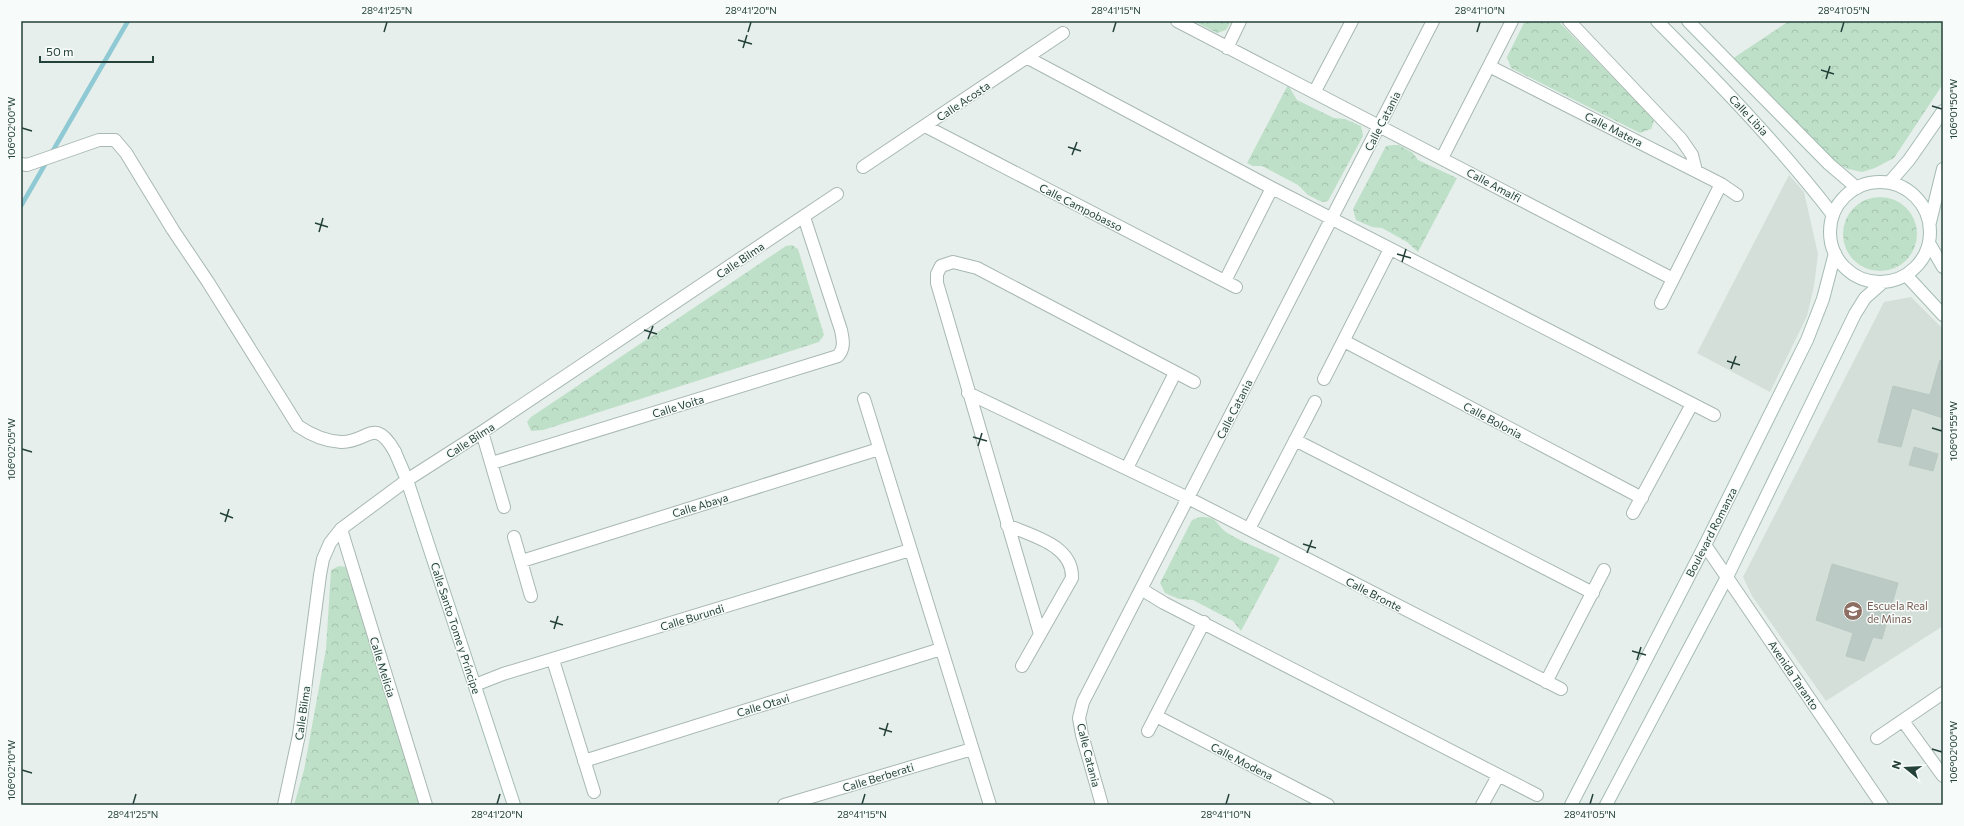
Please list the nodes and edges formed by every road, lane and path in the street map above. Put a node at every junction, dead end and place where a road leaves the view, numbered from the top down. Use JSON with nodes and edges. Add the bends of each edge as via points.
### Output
{"nodes":[{"id":1,"x":1177,"y":21,"type":"edge"},
{"id":2,"x":1240,"y":21,"type":"edge"},
{"id":3,"x":1352,"y":21,"type":"edge"},
{"id":4,"x":1433,"y":21,"type":"edge"},
{"id":5,"x":1512,"y":21,"type":"edge"},
{"id":6,"x":1570,"y":21,"type":"edge"},
{"id":7,"x":1657,"y":21,"type":"edge"},
{"id":8,"x":1688,"y":21,"type":"edge"},
{"id":9,"x":1063,"y":33,"type":"dead end"},
{"id":10,"x":1227,"y":48,"type":"junction"},
{"id":11,"x":1028,"y":58,"type":"junction"},
{"id":12,"x":1489,"y":66,"type":"junction"},
{"id":13,"x":1315,"y":91,"type":"junction"},
{"id":14,"x":1943,"y":111,"type":"edge"},
{"id":15,"x":925,"y":126,"type":"junction"},
{"id":16,"x":1379,"y":126,"type":"junction"},
{"id":17,"x":1442,"y":158,"type":"junction"},
{"id":18,"x":21,"y":164,"type":"edge"},
{"id":19,"x":863,"y":167,"type":"dead end"},
{"id":20,"x":1943,"y":169,"type":"edge"},
{"id":21,"x":1696,"y":171,"type":"junction"},
{"id":22,"x":1888,"y":183,"type":"junction"},
{"id":23,"x":1721,"y":184,"type":"junction"},
{"id":24,"x":1272,"y":188,"type":"junction"},
{"id":25,"x":1857,"y":188,"type":"junction"},
{"id":26,"x":837,"y":194,"type":"dead end"},
{"id":27,"x":1737,"y":195,"type":"dead end"},
{"id":28,"x":1833,"y":215,"type":"junction"},
{"id":29,"x":804,"y":217,"type":"junction"},
{"id":30,"x":1332,"y":218,"type":"junction"},
{"id":31,"x":1930,"y":223,"type":"junction"},
{"id":32,"x":1929,"y":243,"type":"junction"},
{"id":33,"x":1390,"y":249,"type":"junction"},
{"id":34,"x":1835,"y":253,"type":"junction"},
{"id":35,"x":1943,"y":267,"type":"edge"},
{"id":36,"x":1906,"y":275,"type":"junction"},
{"id":37,"x":1673,"y":279,"type":"junction"},
{"id":38,"x":1225,"y":281,"type":"junction"},
{"id":39,"x":1882,"y":282,"type":"junction"},
{"id":40,"x":1236,"y":287,"type":"dead end"},
{"id":41,"x":1661,"y":303,"type":"dead end"},
{"id":42,"x":1943,"y":315,"type":"edge"},
{"id":43,"x":1344,"y":341,"type":"junction"},
{"id":44,"x":1175,"y":373,"type":"junction"},
{"id":45,"x":1324,"y":378,"type":"dead end"},
{"id":46,"x":1194,"y":382,"type":"dead end"},
{"id":47,"x":968,"y":393,"type":"junction"},
{"id":48,"x":864,"y":399,"type":"dead end"},
{"id":49,"x":1315,"y":402,"type":"dead end"},
{"id":50,"x":1692,"y":404,"type":"junction"},
{"id":51,"x":1714,"y":415,"type":"dead end"},
{"id":52,"x":482,"y":432,"type":"junction"},
{"id":53,"x":1295,"y":440,"type":"junction"},
{"id":54,"x":879,"y":449,"type":"junction"},
{"id":55,"x":492,"y":463,"type":"junction"},
{"id":56,"x":1127,"y":468,"type":"junction"},
{"id":57,"x":407,"y":480,"type":"junction"},
{"id":58,"x":1188,"y":498,"type":"junction"},
{"id":59,"x":1642,"y":498,"type":"junction"},
{"id":60,"x":504,"y":507,"type":"dead end"},
{"id":61,"x":1633,"y":513,"type":"dead end"},
{"id":62,"x":1007,"y":525,"type":"junction"},
{"id":63,"x":341,"y":529,"type":"junction"},
{"id":64,"x":1248,"y":529,"type":"junction"},
{"id":65,"x":514,"y":537,"type":"dead end"},
{"id":66,"x":1705,"y":545,"type":"junction"},
{"id":67,"x":910,"y":550,"type":"junction"},
{"id":68,"x":522,"y":561,"type":"junction"},
{"id":69,"x":1604,"y":570,"type":"dead end"},
{"id":70,"x":1727,"y":577,"type":"junction"},
{"id":71,"x":1141,"y":589,"type":"junction"},
{"id":72,"x":1593,"y":593,"type":"junction"},
{"id":73,"x":531,"y":596,"type":"dead end"},
{"id":74,"x":1204,"y":622,"type":"junction"},
{"id":75,"x":1040,"y":634,"type":"junction"},
{"id":76,"x":941,"y":649,"type":"junction"},
{"id":77,"x":553,"y":660,"type":"junction"},
{"id":78,"x":1022,"y":666,"type":"dead end"},
{"id":79,"x":1546,"y":682,"type":"junction"},
{"id":80,"x":475,"y":685,"type":"junction"},
{"id":81,"x":1561,"y":689,"type":"dead end"},
{"id":82,"x":1943,"y":693,"type":"edge"},
{"id":83,"x":1156,"y":716,"type":"junction"},
{"id":84,"x":1903,"y":720,"type":"junction"},
{"id":85,"x":1148,"y":731,"type":"dead end"},
{"id":86,"x":1877,"y":738,"type":"dead end"},
{"id":87,"x":972,"y":749,"type":"junction"},
{"id":88,"x":584,"y":761,"type":"junction"},
{"id":89,"x":1498,"y":776,"type":"junction"},
{"id":90,"x":1943,"y":776,"type":"edge"},
{"id":91,"x":594,"y":792,"type":"dead end"},
{"id":92,"x":1538,"y":795,"type":"dead end"},
{"id":93,"x":1879,"y":803,"type":"edge"},
{"id":94,"x":513,"y":804,"type":"edge"},
{"id":95,"x":1103,"y":804,"type":"edge"},
{"id":96,"x":284,"y":805,"type":"edge"},
{"id":97,"x":426,"y":805,"type":"edge"},
{"id":98,"x":784,"y":805,"type":"edge"},
{"id":99,"x":990,"y":805,"type":"edge"},
{"id":100,"x":1328,"y":805,"type":"edge"},
{"id":101,"x":1482,"y":805,"type":"edge"},
{"id":102,"x":1571,"y":805,"type":"edge"},
{"id":103,"x":1606,"y":805,"type":"edge"}],
"edges":[{"from":1,"to":10,"type":"street","name":"Calle Amalfi"},
{"from":2,"to":10,"type":"street"},
{"from":3,"to":13,"type":"street"},
{"from":4,"to":16,"type":"street","name":"Calle Catania"},
{"from":5,"to":12,"type":"street"},
{"from":6,"to":21,"type":"street","via":[[1680,139],[1692,155]]},
{"from":7,"to":28,"type":"street","name":"Calle Libia","via":[[1723,86],[1774,142]]},
{"from":8,"to":25,"type":"street","name":"Calle Libia","via":[[1829,164]]},
{"from":9,"to":11,"type":"street","name":"Calle Acosta"},
{"from":10,"to":13,"type":"street","name":"Calle Amalfi"},
{"from":11,"to":15,"type":"street","name":"Calle Acosta"},
{"from":11,"to":24,"type":"street"},
{"from":12,"to":17,"type":"street"},
{"from":12,"to":21,"type":"street","name":"Calle Matera"},
{"from":13,"to":16,"type":"street","name":"Calle Amalfi"},
{"from":14,"to":22,"type":"street","via":[[1909,160]]},
{"from":15,"to":19,"type":"street","name":"Calle Acosta"},
{"from":15,"to":38,"type":"street","name":"Calle Campobasso"},
{"from":16,"to":17,"type":"street","name":"Calle Amalfi"},
{"from":16,"to":30,"type":"street","name":"Calle Catania"},
{"from":17,"to":37,"type":"street","name":"Calle Amalfi"},
{"from":18,"to":57,"type":"street","name":"Calle Santo Tome y Príncipe","via":[[27,165],[99,140],[115,140],[126,153],[298,426],[312,435],[342,442],[373,433],[381,434],[387,437]]},
{"from":20,"to":31,"type":"street"},
{"from":21,"to":23,"type":"street","name":"Calle Matera"},
{"from":22,"to":25,"type":"street","via":[[1872,183]]},
{"from":22,"to":31,"type":"street","via":[[1903,187],[1915,196],[1925,208]]},
{"from":23,"to":27,"type":"street","name":"Calle Matera"},
{"from":23,"to":37,"type":"street"},
{"from":24,"to":30,"type":"street"},
{"from":24,"to":38,"type":"street"},
{"from":25,"to":28,"type":"street","via":[[1847,195]]},
{"from":26,"to":29,"type":"street","name":"Calle Bilma"},
{"from":28,"to":34,"type":"street","via":[[1830,228]]},
{"from":29,"to":52,"type":"street","name":"Calle Bilma"},
{"from":29,"to":55,"type":"street","name":"Calle Voita","via":[[841,330],[844,343],[838,356]]},
{"from":30,"to":33,"type":"street"},
{"from":30,"to":58,"type":"street","name":"Calle Catania"},
{"from":31,"to":32,"type":"street"},
{"from":32,"to":35,"type":"street"},
{"from":32,"to":36,"type":"street","via":[[1924,256]]},
{"from":33,"to":43,"type":"street"},
{"from":33,"to":50,"type":"street"},
{"from":34,"to":39,"type":"street","via":[[1843,266],[1854,275],[1868,281]]},
{"from":34,"to":66,"type":"street","name":"Boulevard Romanza","via":[[1823,299],[1807,340]]},
{"from":36,"to":39,"type":"street"},
{"from":36,"to":42,"type":"street"},
{"from":37,"to":41,"type":"street"},
{"from":38,"to":40,"type":"street","name":"Calle Campobasso"},
{"from":39,"to":70,"type":"street","via":[[1865,298],[1855,314]]},
{"from":43,"to":45,"type":"street"},
{"from":43,"to":59,"type":"street","name":"Calle Bolonia"},
{"from":44,"to":46,"type":"street"},
{"from":44,"to":47,"type":"street","via":[[977,268],[953,262],[941,266],[937,274],[937,283]]},
{"from":44,"to":56,"type":"street"},
{"from":47,"to":56,"type":"street","name":"Calle Bronte"},
{"from":47,"to":62,"type":"street"},
{"from":48,"to":54,"type":"street"},
{"from":49,"to":53,"type":"street"},
{"from":50,"to":51,"type":"street"},
{"from":50,"to":59,"type":"street"},
{"from":52,"to":55,"type":"street"},
{"from":52,"to":57,"type":"street","name":"Calle Bilma"},
{"from":53,"to":64,"type":"street"},
{"from":53,"to":72,"type":"street"},
{"from":54,"to":67,"type":"street"},
{"from":54,"to":68,"type":"street","name":"Calle Abaya"},
{"from":55,"to":60,"type":"street"},
{"from":56,"to":58,"type":"street","name":"Calle Bronte"},
{"from":57,"to":63,"type":"street","name":"Calle Bilma"},
{"from":57,"to":80,"type":"street","name":"Calle Santo Tome y Príncipe"},
{"from":58,"to":64,"type":"street","name":"Calle Bronte"},
{"from":58,"to":71,"type":"street","name":"Calle Catania"},
{"from":59,"to":61,"type":"street"},
{"from":62,"to":75,"type":"street"},
{"from":62,"to":75,"type":"street","via":[[1058,548],[1070,564],[1072,578]]},
{"from":63,"to":96,"type":"street","name":"Calle Bilma","via":[[330,543],[323,559],[299,736]]},
{"from":63,"to":97,"type":"street","name":"Calle Melicia"},
{"from":64,"to":79,"type":"street","name":"Calle Bronte"},
{"from":65,"to":68,"type":"street"},
{"from":66,"to":70,"type":"street","name":"Avenida Taranto"},
{"from":66,"to":102,"type":"street","name":"Boulevard Romanza"},
{"from":67,"to":76,"type":"street"},
{"from":67,"to":77,"type":"street","name":"Calle Burundi"},
{"from":68,"to":73,"type":"street"},
{"from":69,"to":72,"type":"street"},
{"from":70,"to":93,"type":"street","name":"Avenida Taranto"},
{"from":70,"to":103,"type":"street"},
{"from":71,"to":74,"type":"street"},
{"from":71,"to":95,"type":"street","name":"Calle Catania","via":[[1083,702],[1079,718],[1084,746]]},
{"from":72,"to":79,"type":"street"},
{"from":74,"to":83,"type":"street"},
{"from":74,"to":89,"type":"street"},
{"from":75,"to":78,"type":"street"},
{"from":76,"to":87,"type":"street"},
{"from":76,"to":88,"type":"street","name":"Calle Otavi"},
{"from":77,"to":80,"type":"street","name":"Calle Burundi"},
{"from":77,"to":88,"type":"street"},
{"from":79,"to":81,"type":"street","name":"Calle Bronte"},
{"from":80,"to":94,"type":"street","name":"Calle Santo Tome y Príncipe"},
{"from":82,"to":84,"type":"street"},
{"from":83,"to":85,"type":"street"},
{"from":83,"to":100,"type":"street","name":"Calle Modena"},
{"from":84,"to":86,"type":"street"},
{"from":84,"to":90,"type":"street"},
{"from":87,"to":98,"type":"street","name":"Calle Berberati"},
{"from":87,"to":99,"type":"street"},
{"from":88,"to":91,"type":"street"},
{"from":89,"to":92,"type":"street"},
{"from":89,"to":101,"type":"street"}]}
